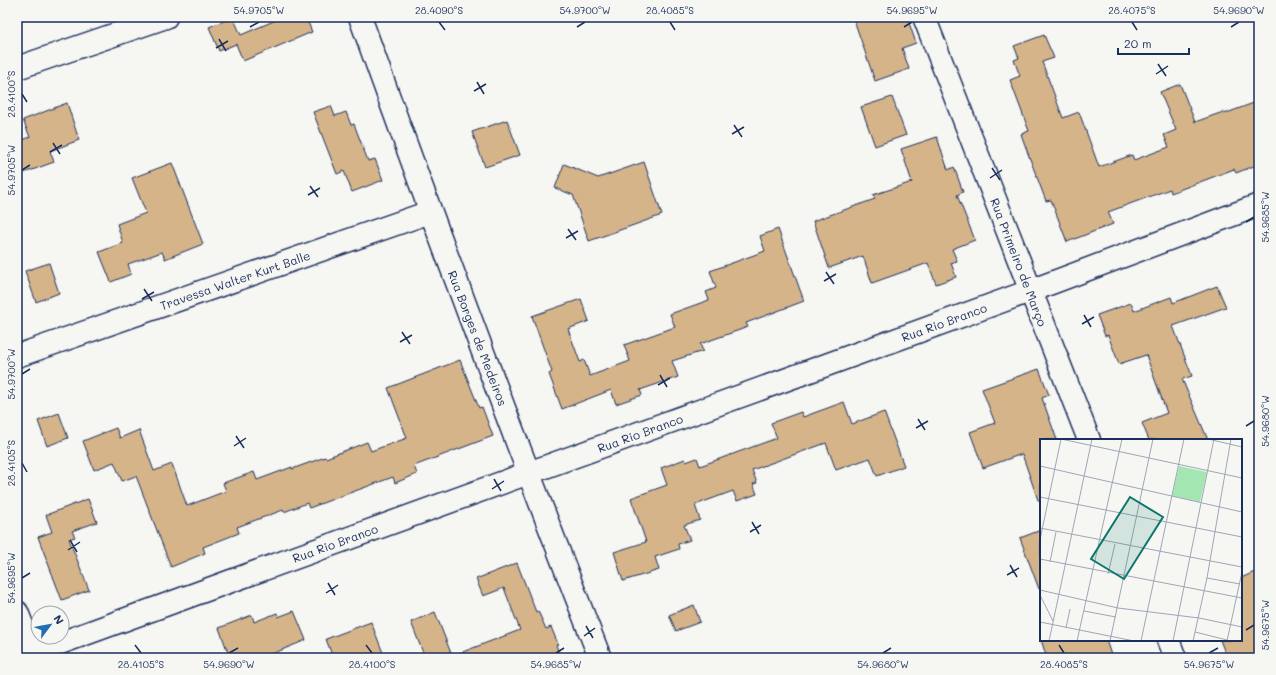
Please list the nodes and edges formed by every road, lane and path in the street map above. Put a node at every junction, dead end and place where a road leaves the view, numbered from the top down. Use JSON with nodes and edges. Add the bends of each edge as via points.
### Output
{"nodes":[{"id":1,"x":166,"y":17,"type":"edge"},
{"id":2,"x":360,"y":17,"type":"edge"},
{"id":3,"x":924,"y":17,"type":"edge"},
{"id":4,"x":17,"y":68,"type":"edge"},
{"id":5,"x":1259,"y":205,"type":"edge"},
{"id":6,"x":430,"y":212,"type":"junction"},
{"id":7,"x":1030,"y":291,"type":"junction"},
{"id":8,"x":17,"y":356,"type":"edge"},
{"id":9,"x":1089,"y":439,"type":"edge"},
{"id":10,"x":528,"y":473,"type":"junction"},
{"id":11,"x":17,"y":612,"type":"edge"},
{"id":12,"x":1168,"y":641,"type":"edge"},
{"id":13,"x":29,"y":656,"type":"edge"},
{"id":14,"x":600,"y":658,"type":"edge"},
{"id":15,"x":1175,"y":658,"type":"edge"}],
"edges":[{"from":1,"to":4,"type":"street"},
{"from":2,"to":6,"type":"street","name":"Rua Borges de Medeiros"},
{"from":3,"to":7,"type":"street","name":"Rua Primeiro de Março"},
{"from":5,"to":7,"type":"street","name":"Rua Rio Branco"},
{"from":6,"to":8,"type":"street","name":"Travessa Walter Kurt Balle"},
{"from":6,"to":10,"type":"street","name":"Rua Borges de Medeiros"},
{"from":7,"to":9,"type":"street","name":"Rua Primeiro de Março"},
{"from":7,"to":10,"type":"street","name":"Rua Rio Branco"},
{"from":10,"to":13,"type":"street","name":"Rua Rio Branco"},
{"from":10,"to":14,"type":"street","name":"Rua Borges de Medeiros"},
{"from":11,"to":13,"type":"street"},
{"from":12,"to":15,"type":"street"}]}
